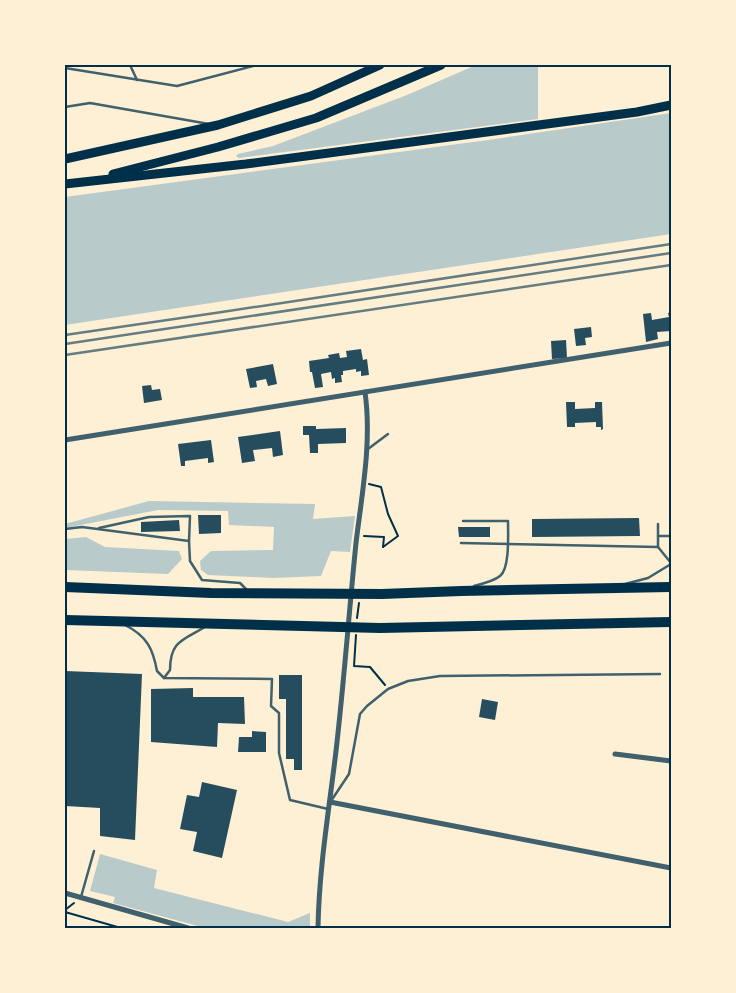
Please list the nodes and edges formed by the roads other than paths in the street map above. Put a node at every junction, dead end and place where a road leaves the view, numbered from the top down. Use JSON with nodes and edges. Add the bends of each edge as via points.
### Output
{"nodes":[{"id":1,"x":130,"y":65,"type":"edge"},
{"id":2,"x":257,"y":65,"type":"edge"},
{"id":3,"x":380,"y":65,"type":"edge"},
{"id":4,"x":441,"y":65,"type":"edge"},
{"id":5,"x":65,"y":68,"type":"edge"},
{"id":6,"x":137,"y":80,"type":"junction"},
{"id":7,"x":671,"y":106,"type":"edge"},
{"id":8,"x":65,"y":107,"type":"edge"},
{"id":9,"x":218,"y":125,"type":"junction"},
{"id":10,"x":65,"y":159,"type":"edge"},
{"id":11,"x":82,"y":182,"type":"junction"},
{"id":12,"x":65,"y":184,"type":"edge"},
{"id":13,"x":671,"y":343,"type":"edge"},
{"id":14,"x":365,"y":392,"type":"junction"},
{"id":15,"x":388,"y":434,"type":"dead end"},
{"id":16,"x":65,"y":440,"type":"edge"},
{"id":17,"x":367,"y":450,"type":"junction"},
{"id":18,"x":463,"y":521,"type":"dead end"},
{"id":19,"x":658,"y":524,"type":"dead end"},
{"id":20,"x":97,"y":529,"type":"junction"},
{"id":21,"x":65,"y":530,"type":"edge"},
{"id":22,"x":658,"y":536,"type":"junction"},
{"id":23,"x":671,"y":536,"type":"edge"},
{"id":24,"x":189,"y":542,"type":"junction"},
{"id":25,"x":461,"y":543,"type":"dead end"},
{"id":26,"x":508,"y":544,"type":"junction"},
{"id":27,"x":658,"y":547,"type":"junction"},
{"id":28,"x":671,"y":564,"type":"edge"},
{"id":29,"x":65,"y":587,"type":"edge"},
{"id":30,"x":671,"y":587,"type":"edge"},
{"id":31,"x":599,"y":590,"type":"junction"},
{"id":32,"x":460,"y":591,"type":"junction"},
{"id":33,"x":251,"y":594,"type":"junction"},
{"id":34,"x":65,"y":620,"type":"edge"},
{"id":35,"x":117,"y":622,"type":"junction"},
{"id":36,"x":671,"y":622,"type":"edge"},
{"id":37,"x":210,"y":624,"type":"junction"},
{"id":38,"x":660,"y":674,"type":"dead end"},
{"id":39,"x":164,"y":678,"type":"junction"},
{"id":40,"x":615,"y":754,"type":"dead end"},
{"id":41,"x":671,"y":761,"type":"edge"},
{"id":42,"x":330,"y":802,"type":"junction"},
{"id":43,"x":329,"y":809,"type":"junction"},
{"id":44,"x":94,"y":850,"type":"dead end"},
{"id":45,"x":671,"y":868,"type":"edge"},
{"id":46,"x":65,"y":892,"type":"edge"},
{"id":47,"x":81,"y":897,"type":"junction"},
{"id":48,"x":188,"y":928,"type":"edge"},
{"id":49,"x":318,"y":928,"type":"edge"}],
"edges":[{"from":1,"to":6,"type":"lane"},
{"from":2,"to":6,"type":"lane","via":[[177,86]]},
{"from":3,"to":9,"type":"main road","via":[[311,96]]},
{"from":4,"to":11,"type":"main road","via":[[316,118]]},
{"from":5,"to":6,"type":"lane"},
{"from":7,"to":11,"type":"main road","via":[[246,164]]},
{"from":8,"to":9,"type":"lane","via":[[90,103]]},
{"from":9,"to":10,"type":"main road"},
{"from":11,"to":12,"type":"main road"},
{"from":13,"to":14,"type":"street"},
{"from":14,"to":16,"type":"street"},
{"from":14,"to":17,"type":"street"},
{"from":15,"to":17,"type":"lane"},
{"from":17,"to":42,"type":"street"},
{"from":18,"to":26,"type":"lane","via":[[508,521]]},
{"from":19,"to":22,"type":"lane"},
{"from":20,"to":21,"type":"lane"},
{"from":20,"to":24,"type":"lane"},
{"from":20,"to":24,"type":"lane","via":[[149,517],[190,516]]},
{"from":22,"to":23,"type":"lane"},
{"from":22,"to":27,"type":"lane"},
{"from":24,"to":33,"type":"lane","via":[[190,561],[202,580],[240,583]]},
{"from":25,"to":26,"type":"lane"},
{"from":26,"to":27,"type":"lane"},
{"from":26,"to":32,"type":"lane","via":[[506,566],[500,576]]},
{"from":27,"to":28,"type":"lane"},
{"from":28,"to":31,"type":"lane","via":[[648,578]]},
{"from":29,"to":33,"type":"highway"},
{"from":30,"to":31,"type":"highway"},
{"from":31,"to":32,"type":"highway"},
{"from":32,"to":33,"type":"highway"},
{"from":34,"to":35,"type":"highway"},
{"from":35,"to":37,"type":"highway"},
{"from":35,"to":39,"type":"lane","via":[[134,629],[147,643],[154,653],[156,671]]},
{"from":36,"to":37,"type":"highway","via":[[380,628]]},
{"from":37,"to":39,"type":"lane","via":[[175,645],[170,656],[170,670]]},
{"from":38,"to":42,"type":"lane","via":[[440,676],[408,680],[388,689],[360,714],[349,774]]},
{"from":39,"to":43,"type":"lane","via":[[272,679],[271,706],[279,713],[279,753],[290,800]]},
{"from":40,"to":41,"type":"street"},
{"from":42,"to":43,"type":"street"},
{"from":42,"to":45,"type":"street"},
{"from":43,"to":49,"type":"street"},
{"from":44,"to":47,"type":"lane"},
{"from":46,"to":47,"type":"street"},
{"from":47,"to":48,"type":"street"}]}
